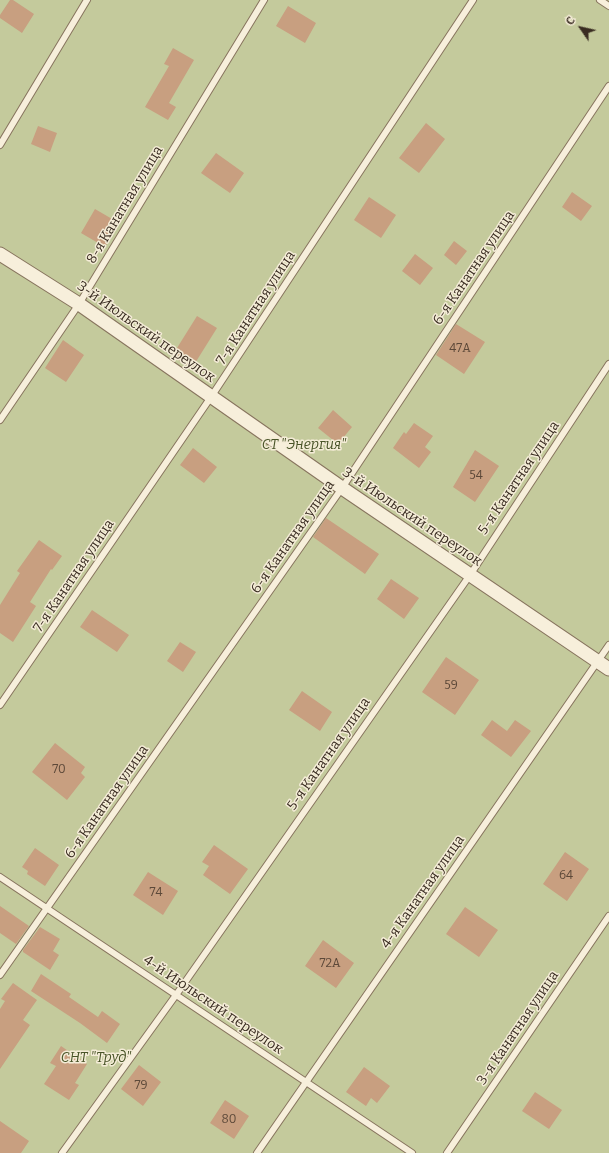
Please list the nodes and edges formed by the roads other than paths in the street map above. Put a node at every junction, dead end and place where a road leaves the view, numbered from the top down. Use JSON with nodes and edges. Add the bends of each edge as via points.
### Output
{"nodes":[{"id":1,"x":87,"y":0,"type":"edge"},
{"id":2,"x":264,"y":0,"type":"edge"},
{"id":3,"x":473,"y":0,"type":"edge"},
{"id":4,"x":600,"y":0,"type":"edge"},
{"id":5,"x":609,"y":6,"type":"edge"},
{"id":6,"x":609,"y":86,"type":"edge"},
{"id":7,"x":0,"y":145,"type":"edge"},
{"id":8,"x":0,"y":254,"type":"edge"},
{"id":9,"x":79,"y":304,"type":"junction"},
{"id":10,"x":609,"y":364,"type":"edge"},
{"id":11,"x":211,"y":398,"type":"junction"},
{"id":12,"x":0,"y":420,"type":"edge"},
{"id":13,"x":342,"y":488,"type":"junction"},
{"id":14,"x":470,"y":575,"type":"junction"},
{"id":15,"x":609,"y":645,"type":"edge"},
{"id":16,"x":598,"y":662,"type":"junction"},
{"id":17,"x":609,"y":669,"type":"edge"},
{"id":18,"x":0,"y":705,"type":"edge"},
{"id":19,"x":0,"y":878,"type":"edge"},
{"id":20,"x":47,"y":909,"type":"junction"},
{"id":21,"x":609,"y":916,"type":"edge"},
{"id":22,"x":0,"y":975,"type":"edge"},
{"id":23,"x":176,"y":995,"type":"junction"},
{"id":24,"x":306,"y":1082,"type":"junction"},
{"id":25,"x":62,"y":1153,"type":"edge"},
{"id":26,"x":257,"y":1153,"type":"edge"},
{"id":27,"x":412,"y":1153,"type":"edge"},
{"id":28,"x":447,"y":1153,"type":"edge"}],
"edges":[{"from":1,"to":7,"type":"lane"},
{"from":2,"to":9,"type":"lane","name":"8-я Канатная улица"},
{"from":3,"to":11,"type":"lane","name":"7-я Канатная улица"},
{"from":4,"to":5,"type":"lane"},
{"from":6,"to":13,"type":"lane","name":"6-я Канатная улица"},
{"from":8,"to":9,"type":"street","name":"3-й Июльский переулок"},
{"from":9,"to":11,"type":"street","name":"3-й Июльский переулок"},
{"from":9,"to":12,"type":"lane","name":"8-я Канатная улица"},
{"from":10,"to":14,"type":"lane","name":"5-я Канатная улица"},
{"from":11,"to":13,"type":"street","name":"3-й Июльский переулок"},
{"from":11,"to":18,"type":"lane","name":"7-я Канатная улица"},
{"from":13,"to":14,"type":"street","name":"3-й Июльский переулок"},
{"from":13,"to":20,"type":"lane","name":"6-я Канатная улица"},
{"from":14,"to":16,"type":"street","name":"3-й Июльский переулок"},
{"from":14,"to":23,"type":"lane","name":"5-я Канатная улица"},
{"from":15,"to":16,"type":"lane","name":"4-я Канатная улица"},
{"from":16,"to":17,"type":"street","name":"3-й Июльский переулок"},
{"from":16,"to":24,"type":"lane","name":"4-я Канатная улица"},
{"from":19,"to":20,"type":"lane","name":"4-й Июльский переулок"},
{"from":20,"to":22,"type":"lane","name":"6-я Канатная улица"},
{"from":20,"to":23,"type":"lane","name":"4-й Июльский переулок"},
{"from":21,"to":28,"type":"lane","name":"3-я Канатная улица"},
{"from":23,"to":24,"type":"lane","name":"4-й Июльский переулок"},
{"from":23,"to":25,"type":"lane","name":"5-я Канатная улица"},
{"from":24,"to":26,"type":"lane","name":"4-я Канатная улица"},
{"from":24,"to":27,"type":"lane","name":"4-й Июльский переулок"}]}
